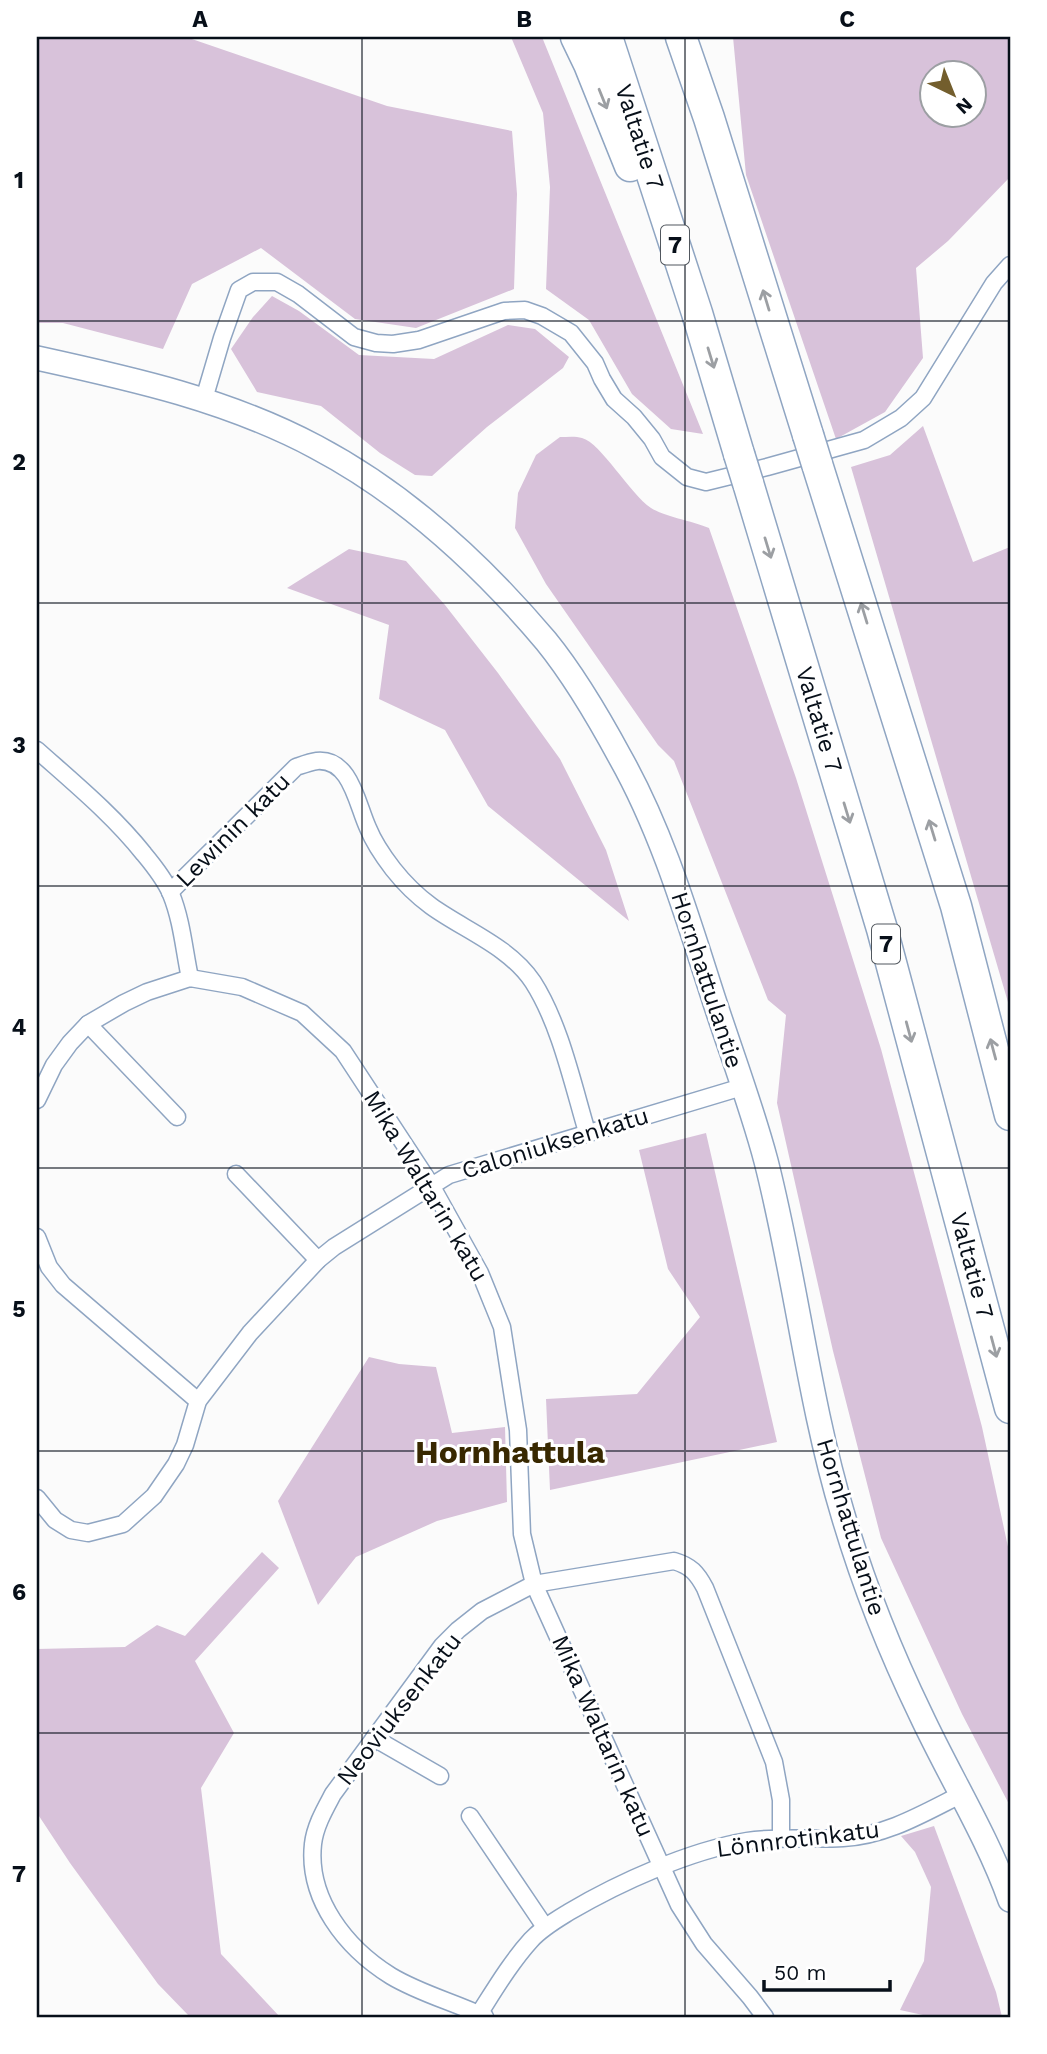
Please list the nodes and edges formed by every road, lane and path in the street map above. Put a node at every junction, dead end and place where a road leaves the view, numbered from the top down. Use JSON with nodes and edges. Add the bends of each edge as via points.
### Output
{"nodes":[{"id":1,"x":576,"y":37,"type":"edge"},
{"id":2,"x":607,"y":37,"type":"edge"},
{"id":3,"x":681,"y":37,"type":"edge"},
{"id":4,"x":690,"y":37,"type":"edge"},
{"id":5,"x":709,"y":118,"type":"junction"},
{"id":6,"x":1010,"y":265,"type":"edge"},
{"id":7,"x":697,"y":313,"type":"junction"},
{"id":8,"x":37,"y":359,"type":"edge"},
{"id":9,"x":204,"y":399,"type":"junction"},
{"id":10,"x":37,"y":750,"type":"edge"},
{"id":11,"x":170,"y":892,"type":"junction"},
{"id":12,"x":190,"y":978,"type":"junction"},
{"id":13,"x":88,"y":1024,"type":"junction"},
{"id":14,"x":742,"y":1087,"type":"junction"},
{"id":15,"x":37,"y":1100,"type":"edge"},
{"id":16,"x":1010,"y":1115,"type":"edge"},
{"id":17,"x":177,"y":1117,"type":"dead end"},
{"id":18,"x":587,"y":1132,"type":"junction"},
{"id":19,"x":236,"y":1174,"type":"dead end"},
{"id":20,"x":431,"y":1185,"type":"junction"},
{"id":21,"x":38,"y":1244,"type":"edge"},
{"id":22,"x":318,"y":1261,"type":"junction"},
{"id":23,"x":198,"y":1401,"type":"junction"},
{"id":24,"x":1010,"y":1409,"type":"edge"},
{"id":25,"x":37,"y":1498,"type":"edge"},
{"id":26,"x":534,"y":1584,"type":"junction"},
{"id":27,"x":374,"y":1738,"type":"junction"},
{"id":28,"x":440,"y":1776,"type":"dead end"},
{"id":29,"x":962,"y":1794,"type":"junction"},
{"id":30,"x":470,"y":1816,"type":"dead end"},
{"id":31,"x":781,"y":1838,"type":"junction"},
{"id":32,"x":662,"y":1867,"type":"junction"},
{"id":33,"x":1010,"y":1900,"type":"edge"},
{"id":34,"x":545,"y":1927,"type":"junction"},
{"id":35,"x":482,"y":2016,"type":"edge"},
{"id":36,"x":765,"y":2017,"type":"edge"}],
"edges":[{"from":1,"to":7,"type":"highway","one_way":true},
{"from":2,"to":7,"type":"highway","name":"Valtatie 7","number":"7"},
{"from":3,"to":5,"type":"highway"},
{"from":4,"to":5,"type":"highway"},
{"from":16,"to":5,"type":"highway","one_way":true,"bridge":true,"via":[[956,906]]},
{"from":6,"to":9,"type":"street","via":[[923,398],[901,418],[864,440],[706,482],[687,477],[662,457],[634,417],[614,399],[595,363],[571,333],[525,310],[504,311],[419,341],[376,343],[354,337],[277,282],[253,282],[240,290]]},
{"from":7,"to":24,"type":"highway","name":"Valtatie 7","number":"7","one_way":true,"bridge":true,"via":[[882,929]]},
{"from":8,"to":9,"type":"street","name":"Hornhattulantie"},
{"from":9,"to":14,"type":"street","name":"Hornhattulantie","via":[[313,445],[405,503],[495,585],[549,645],[622,759],[652,824]]},
{"from":10,"to":11,"type":"street","via":[[131,837]]},
{"from":11,"to":12,"type":"street"},
{"from":11,"to":18,"type":"street","name":"Lewinin katu","via":[[296,768],[317,761],[331,764],[352,784],[374,841],[412,891],[516,963],[533,983],[558,1034]]},
{"from":12,"to":13,"type":"street","name":"Mika Waltarin katu","via":[[146,992]]},
{"from":12,"to":20,"type":"street","name":"Mika Waltarin katu","via":[[242,987],[302,1013],[343,1051]]},
{"from":13,"to":15,"type":"street","name":"Mika Waltarin katu","via":[[54,1065]]},
{"from":13,"to":17,"type":"street"},
{"from":14,"to":18,"type":"street","name":"Caloniuksenkatu"},
{"from":14,"to":29,"type":"street","name":"Hornhattulantie","via":[[765,1160],[825,1453],[844,1520],[882,1626]]},
{"from":18,"to":20,"type":"street","name":"Caloniuksenkatu","via":[[449,1175]]},
{"from":19,"to":22,"type":"street"},
{"from":20,"to":22,"type":"street","name":"Caloniuksenkatu"},
{"from":20,"to":26,"type":"street","name":"Mika Waltarin katu","via":[[480,1273],[502,1327],[518,1430],[522,1534]]},
{"from":21,"to":23,"type":"street","via":[[63,1286]]},
{"from":22,"to":23,"type":"street","name":"Caloniuksenkatu","via":[[250,1333]]},
{"from":23,"to":25,"type":"street","name":"Caloniuksenkatu","via":[[176,1464],[154,1496],[123,1524],[88,1533],[71,1530],[55,1520]]},
{"from":26,"to":27,"type":"street","name":"Neoviuksenkatu","via":[[482,1611],[458,1630]]},
{"from":26,"to":31,"type":"street","name":"Neoviuksenkatu","via":[[674,1561],[696,1573],[774,1762]]},
{"from":26,"to":32,"type":"street","name":"Mika Waltarin katu"},
{"from":27,"to":28,"type":"street"},
{"from":27,"to":35,"type":"street","name":"Neoviuksenkatu","via":[[332,1794],[320,1819],[312,1860],[322,1901],[348,1941],[391,1976]]},
{"from":29,"to":31,"type":"street","name":"Lönnrotinkatu","via":[[876,1832],[844,1838]]},
{"from":29,"to":33,"type":"street","name":"Hornhattulantie"},
{"from":30,"to":34,"type":"street"},
{"from":31,"to":32,"type":"street","name":"Lönnrotinkatu","via":[[715,1849]]},
{"from":32,"to":34,"type":"street","name":"Lönnrotinkatu","via":[[590,1899]]},
{"from":32,"to":36,"type":"street","name":"Mika Waltarin katu","via":[[691,1926]]},
{"from":34,"to":35,"type":"street","name":"Lönnrotinkatu","via":[[504,1975]]}]}
